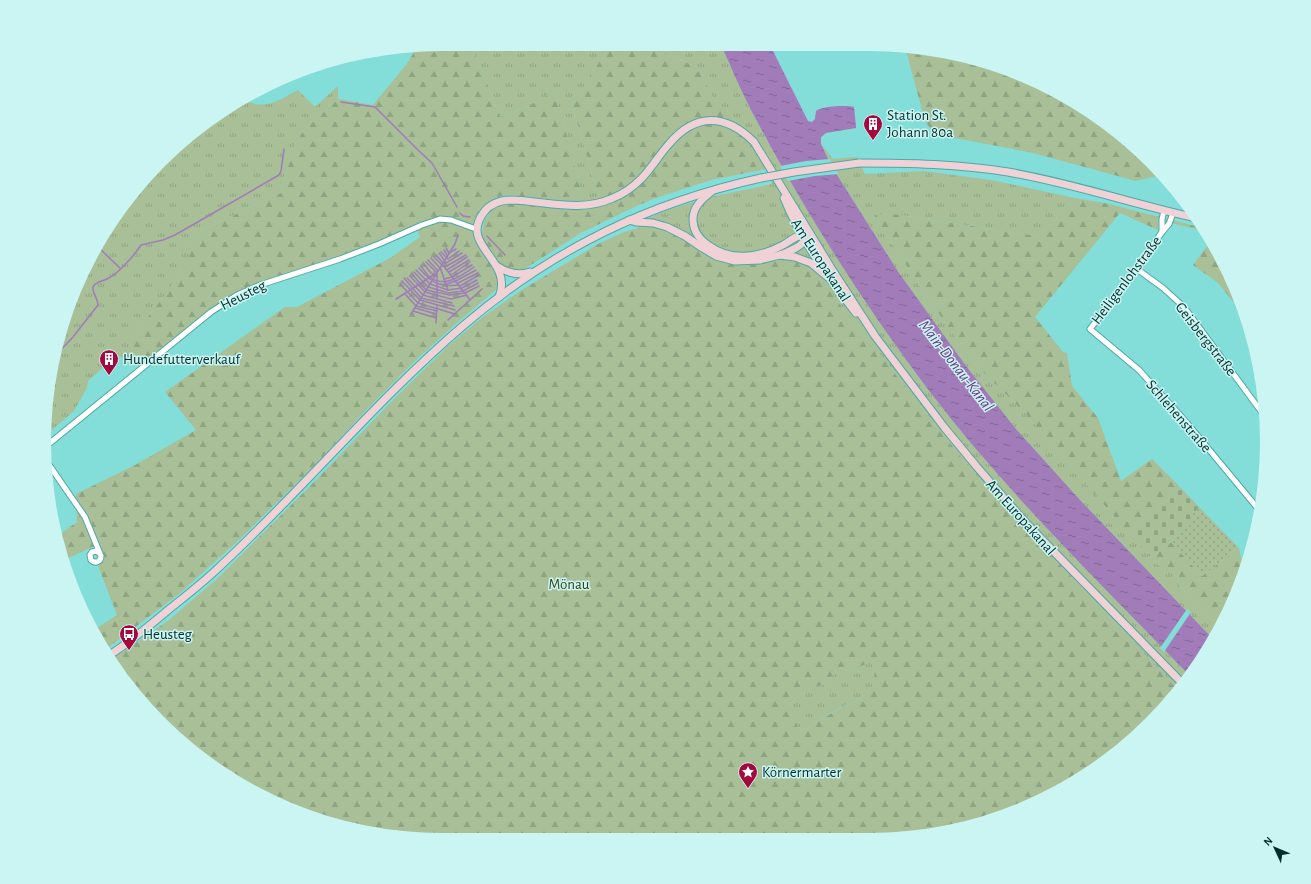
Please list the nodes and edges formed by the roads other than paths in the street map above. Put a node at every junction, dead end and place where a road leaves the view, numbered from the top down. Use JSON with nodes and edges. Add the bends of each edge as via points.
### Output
{"nodes":[{"id":1,"x":714,"y":189,"type":"junction"},
{"id":2,"x":1164,"y":211,"type":"junction"},
{"id":3,"x":1173,"y":213,"type":"junction"},
{"id":4,"x":1188,"y":216,"type":"edge"},
{"id":5,"x":628,"y":220,"type":"junction"},
{"id":6,"x":476,"y":229,"type":"junction"},
{"id":7,"x":1162,"y":232,"type":"junction"},
{"id":8,"x":807,"y":235,"type":"junction"},
{"id":9,"x":780,"y":255,"type":"junction"},
{"id":10,"x":497,"y":266,"type":"junction"},
{"id":11,"x":1137,"y":269,"type":"junction"},
{"id":12,"x":534,"y":272,"type":"junction"},
{"id":13,"x":829,"y":278,"type":"junction"},
{"id":14,"x":499,"y":297,"type":"junction"},
{"id":15,"x":1090,"y":329,"type":"joint"},
{"id":16,"x":875,"y":336,"type":"junction"},
{"id":17,"x":1258,"y":408,"type":"edge"},
{"id":18,"x":51,"y":442,"type":"edge"},
{"id":19,"x":52,"y":469,"type":"edge"},
{"id":20,"x":1255,"y":505,"type":"edge"},
{"id":21,"x":100,"y":553,"type":"dead end"},
{"id":22,"x":113,"y":653,"type":"edge"},
{"id":23,"x":1179,"y":680,"type":"edge"}],
"edges":[{"from":1,"to":2,"type":"main road","bridge":true,"via":[[794,172],[860,163],[913,163],[987,169],[1036,178]]},
{"from":1,"to":5,"type":"main road"},
{"from":1,"to":8,"type":"main road","via":[[700,201],[693,222],[700,238],[716,250],[735,256],[754,255],[776,249]]},
{"from":2,"to":3,"type":"main road"},
{"from":2,"to":7,"type":"street","name":"Heiligenlohstraße"},
{"from":3,"to":4,"type":"main road"},
{"from":3,"to":7,"type":"street","name":"Heiligenlohstraße","via":[[1169,224]]},
{"from":5,"to":9,"type":"main road","via":[[667,227],[716,256],[735,261],[760,260]]},
{"from":5,"to":12,"type":"main road"},
{"from":6,"to":8,"type":"main road","name":"Am Europakanal","via":[[487,209],[501,201],[519,200],[578,206],[614,198],[641,179],[677,135],[703,121],[715,120],[742,131],[754,142]]},
{"from":6,"to":10,"type":"main road","via":[[480,242]]},
{"from":6,"to":18,"type":"street","name":"Heusteg","via":[[440,219],[340,259],[236,295],[211,312]]},
{"from":7,"to":11,"type":"street","name":"Heiligenlohstraße"},
{"from":8,"to":9,"type":"main road","via":[[795,249]]},
{"from":8,"to":13,"type":"main road","name":"Am Europakanal"},
{"from":8,"to":16,"type":"main road","name":"Am Europakanal"},
{"from":9,"to":13,"type":"main road","via":[[811,263]]},
{"from":10,"to":12,"type":"main road","via":[[514,274]]},
{"from":10,"to":14,"type":"main road","via":[[502,283]]},
{"from":11,"to":15,"type":"street","name":"Heiligenlohstraße"},
{"from":11,"to":17,"type":"street","name":"Geisbergstraße","via":[[1184,307]]},
{"from":12,"to":14,"type":"main road"},
{"from":13,"to":16,"type":"main road","name":"Am Europakanal"},
{"from":14,"to":22,"type":"main road","via":[[465,324],[400,384],[213,573]]},
{"from":15,"to":20,"type":"street","name":"Schlehenstraße","via":[[1139,370]]},
{"from":16,"to":23,"type":"main road","name":"Am Europakanal","via":[[944,427],[1025,522]]},
{"from":19,"to":21,"type":"street","via":[[85,517]]}]}
